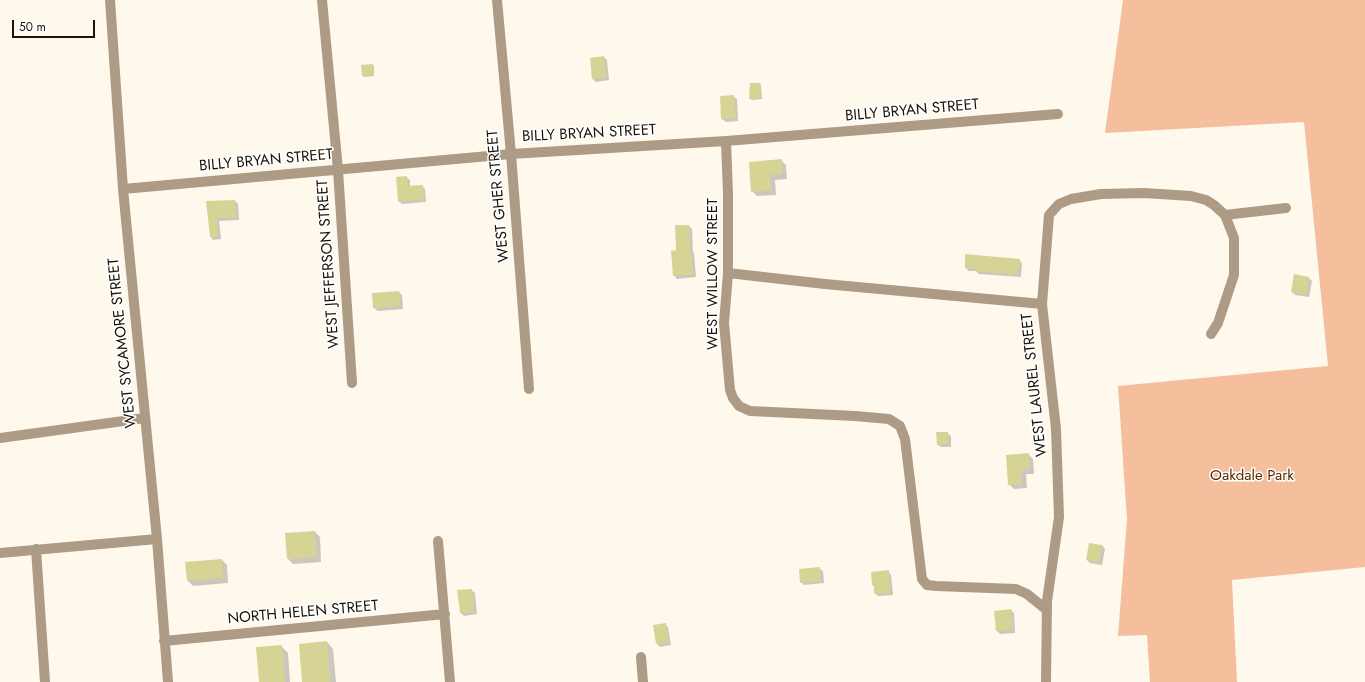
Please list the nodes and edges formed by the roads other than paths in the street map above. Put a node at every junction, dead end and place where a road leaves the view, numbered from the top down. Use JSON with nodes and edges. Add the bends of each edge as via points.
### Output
{"nodes":[{"id":1,"x":110,"y":0,"type":"edge"},
{"id":2,"x":322,"y":0,"type":"edge"},
{"id":3,"x":497,"y":0,"type":"edge"},
{"id":4,"x":1058,"y":114,"type":"dead end"},
{"id":5,"x":726,"y":141,"type":"junction"},
{"id":6,"x":511,"y":154,"type":"junction"},
{"id":7,"x":338,"y":170,"type":"junction"},
{"id":8,"x":123,"y":189,"type":"junction"},
{"id":9,"x":1286,"y":208,"type":"dead end"},
{"id":10,"x":1225,"y":215,"type":"junction"},
{"id":11,"x":728,"y":273,"type":"junction"},
{"id":12,"x":1042,"y":304,"type":"junction"},
{"id":13,"x":1211,"y":334,"type":"dead end"},
{"id":14,"x":352,"y":383,"type":"dead end"},
{"id":15,"x":529,"y":389,"type":"dead end"},
{"id":16,"x":145,"y":418,"type":"junction"},
{"id":17,"x":0,"y":438,"type":"edge"},
{"id":18,"x":157,"y":539,"type":"junction"},
{"id":19,"x":438,"y":541,"type":"dead end"},
{"id":20,"x":36,"y":549,"type":"junction"},
{"id":21,"x":0,"y":553,"type":"edge"},
{"id":22,"x":1047,"y":610,"type":"junction"},
{"id":23,"x":445,"y":614,"type":"junction"},
{"id":24,"x":164,"y":641,"type":"junction"},
{"id":25,"x":641,"y":657,"type":"dead end"},
{"id":26,"x":44,"y":682,"type":"edge"},
{"id":27,"x":168,"y":682,"type":"edge"},
{"id":28,"x":450,"y":682,"type":"edge"},
{"id":29,"x":643,"y":682,"type":"edge"},
{"id":30,"x":1046,"y":682,"type":"edge"}],
"edges":[{"from":1,"to":8,"type":"street","name":"WEST SYCAMORE STREET"},
{"from":2,"to":7,"type":"street","name":"WEST JEFFERSON STREET"},
{"from":3,"to":6,"type":"street","name":"WEST GHER STREET"},
{"from":4,"to":5,"type":"street","name":"BILLY BRYAN STREET"},
{"from":5,"to":6,"type":"street","name":"BILLY BRYAN STREET"},
{"from":5,"to":11,"type":"street","name":"WEST WILLOW STREET"},
{"from":6,"to":7,"type":"street","name":"BILLY BRYAN STREET"},
{"from":6,"to":15,"type":"street","name":"WEST GHER STREET"},
{"from":7,"to":8,"type":"street","name":"BILLY BRYAN STREET"},
{"from":7,"to":14,"type":"street","name":"WEST JEFFERSON STREET"},
{"from":8,"to":16,"type":"street","name":"WEST SYCAMORE STREET"},
{"from":9,"to":10,"type":"street"},
{"from":10,"to":12,"type":"street","via":[[1206,200],[1192,196],[1101,194],[1071,199],[1059,204],[1049,214]]},
{"from":10,"to":13,"type":"street","via":[[1234,238],[1234,275],[1218,323]]},
{"from":11,"to":12,"type":"street","name":"WEST LAUREL STREET"},
{"from":11,"to":22,"type":"street","name":"WEST WILLOW STREET","via":[[724,323],[730,390],[739,406],[750,411],[889,419],[900,426],[905,439],[922,579],[928,585],[936,586],[1016,589],[1027,594]]},
{"from":12,"to":22,"type":"street","name":"WEST LAUREL STREET","via":[[1056,429],[1059,517]]},
{"from":16,"to":17,"type":"street"},
{"from":16,"to":18,"type":"street","name":"WEST SYCAMORE STREET"},
{"from":18,"to":20,"type":"street"},
{"from":18,"to":24,"type":"street","name":"WEST SYCAMORE STREET"},
{"from":19,"to":23,"type":"street"},
{"from":20,"to":21,"type":"street"},
{"from":20,"to":26,"type":"street"},
{"from":22,"to":30,"type":"street","name":"WEST LAUREL STREET"},
{"from":23,"to":24,"type":"street","name":"NORTH HELEN STREET"},
{"from":23,"to":28,"type":"street"},
{"from":24,"to":27,"type":"street","name":"WEST SYCAMORE STREET"},
{"from":25,"to":29,"type":"street"}]}
